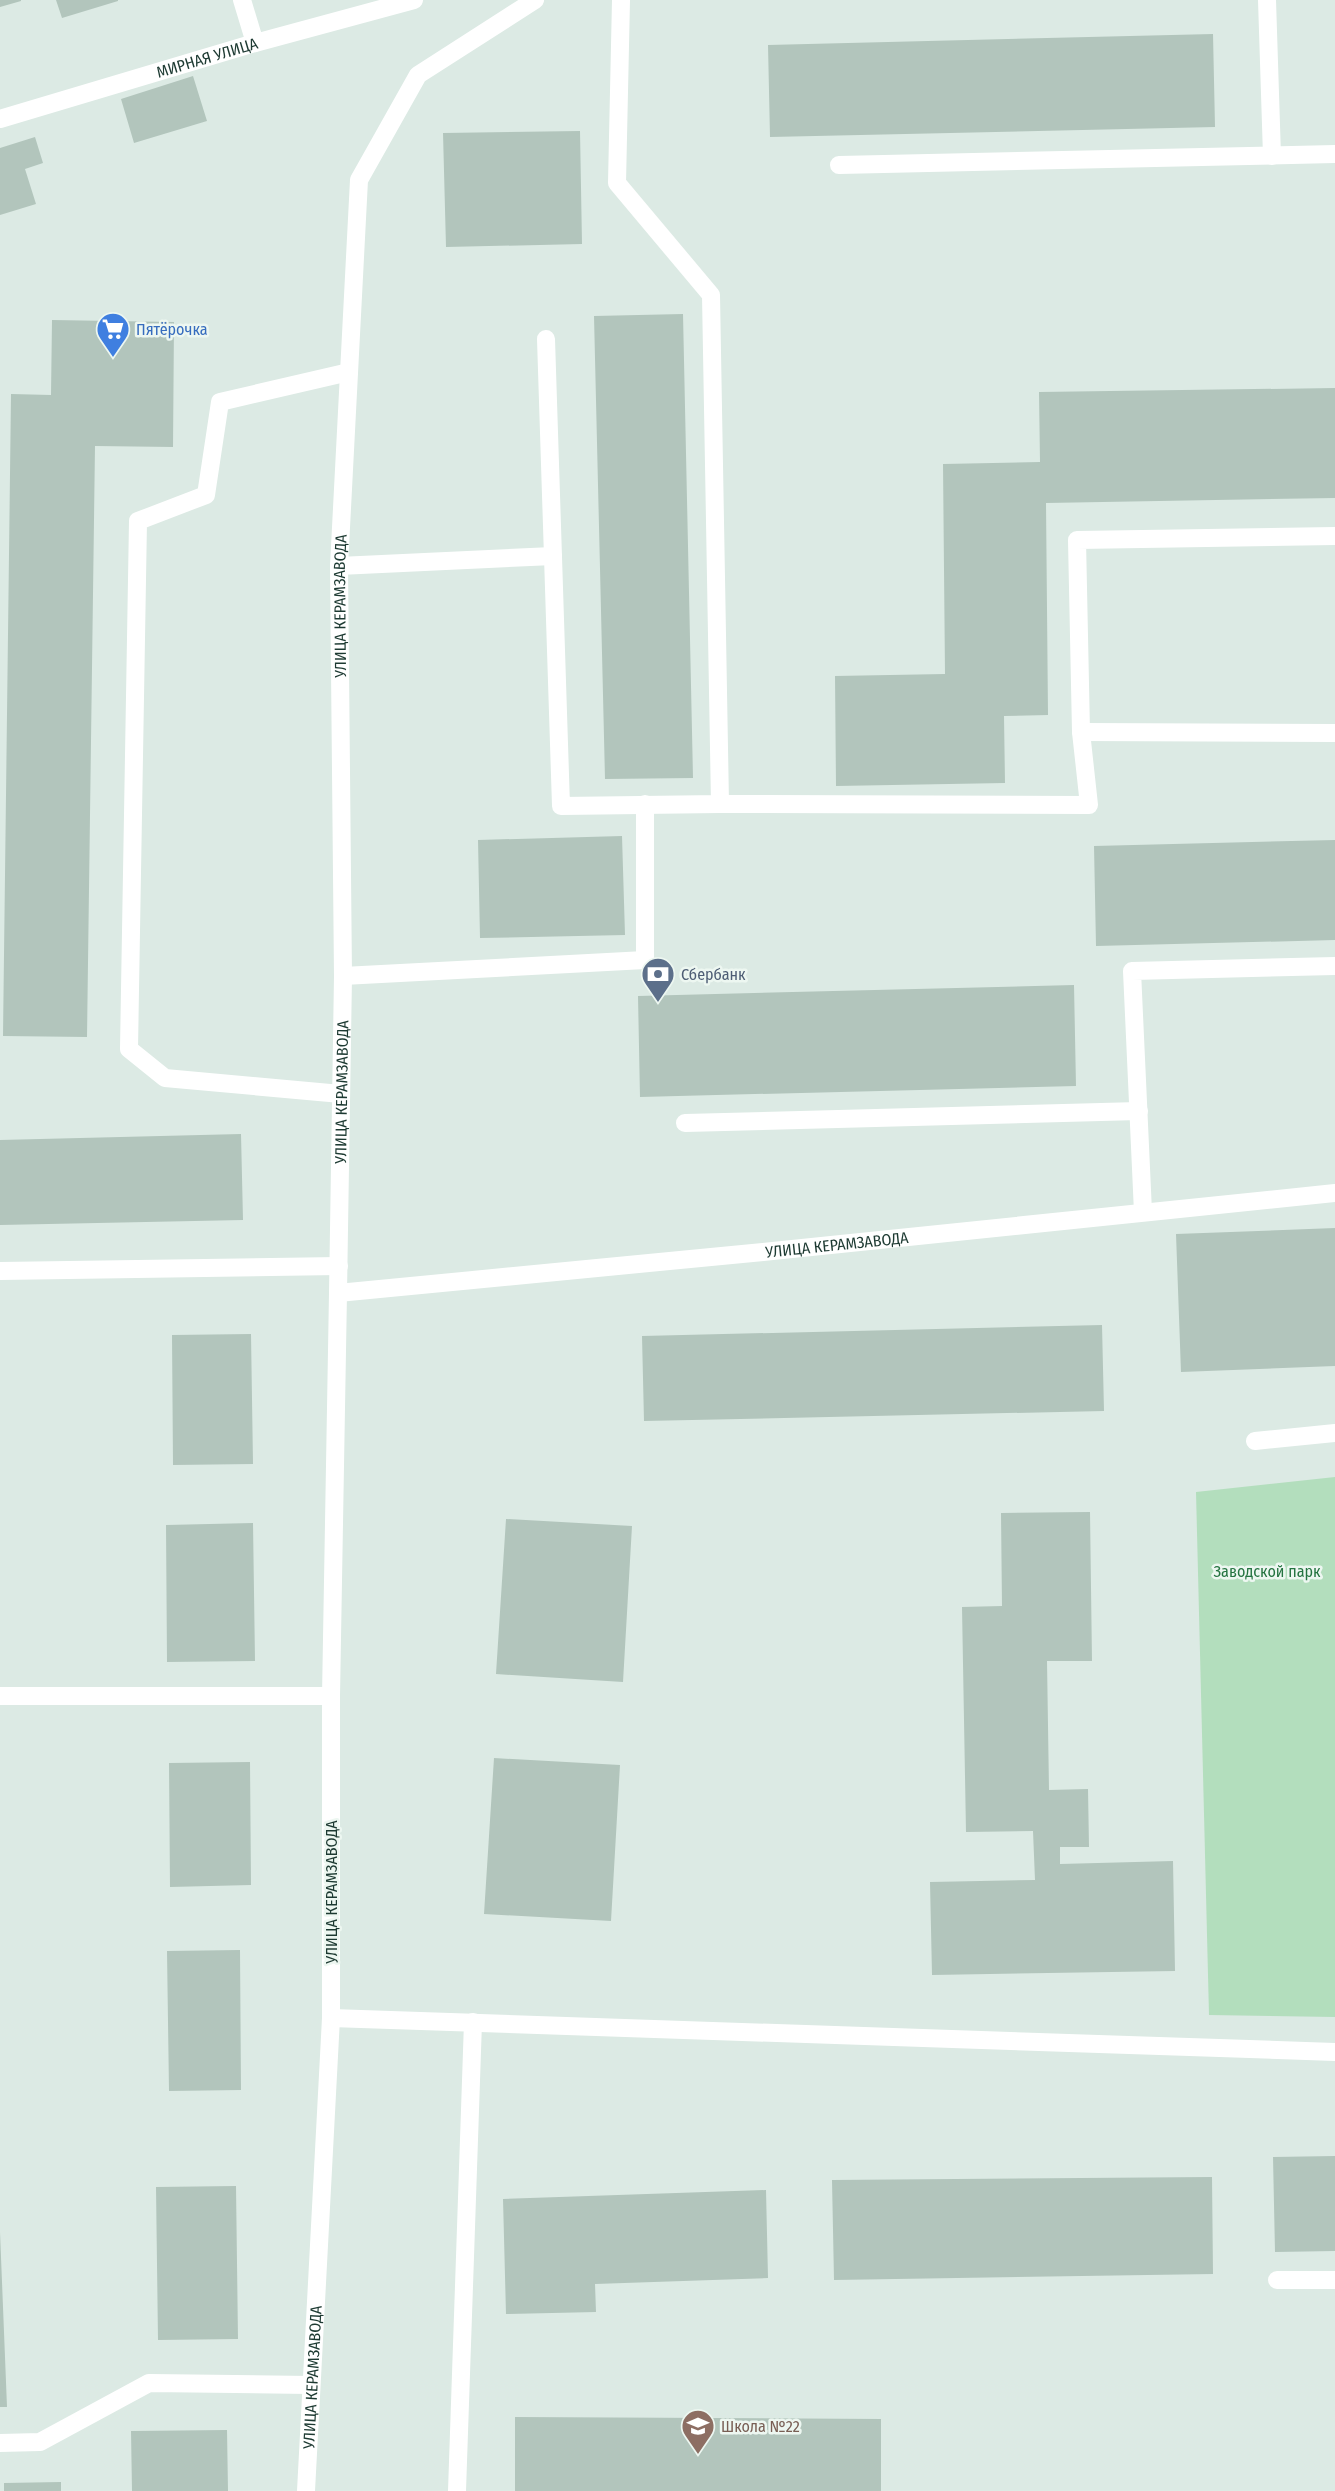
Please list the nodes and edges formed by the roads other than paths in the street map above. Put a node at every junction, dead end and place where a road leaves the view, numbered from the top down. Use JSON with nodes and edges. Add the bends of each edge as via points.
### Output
{"nodes":[{"id":1,"x":242,"y":0,"type":"edge"},
{"id":2,"x":414,"y":0,"type":"edge"},
{"id":3,"x":535,"y":0,"type":"edge"},
{"id":4,"x":621,"y":0,"type":"edge"},
{"id":5,"x":1267,"y":0,"type":"edge"},
{"id":6,"x":255,"y":43,"type":"junction"},
{"id":7,"x":0,"y":119,"type":"edge"},
{"id":8,"x":1335,"y":154,"type":"edge"},
{"id":9,"x":1272,"y":156,"type":"junction"},
{"id":10,"x":839,"y":165,"type":"dead end"},
{"id":11,"x":546,"y":339,"type":"dead end"},
{"id":12,"x":349,"y":372,"type":"junction"},
{"id":13,"x":1335,"y":536,"type":"edge"},
{"id":14,"x":553,"y":556,"type":"junction"},
{"id":15,"x":339,"y":566,"type":"junction"},
{"id":16,"x":1081,"y":732,"type":"junction"},
{"id":17,"x":1335,"y":733,"type":"edge"},
{"id":18,"x":645,"y":804,"type":"junction"},
{"id":19,"x":720,"y":804,"type":"junction"},
{"id":20,"x":1335,"y":966,"type":"edge"},
{"id":21,"x":343,"y":976,"type":"junction"},
{"id":22,"x":341,"y":1094,"type":"junction"},
{"id":23,"x":1139,"y":1111,"type":"junction"},
{"id":24,"x":685,"y":1123,"type":"dead end"},
{"id":25,"x":1335,"y":1193,"type":"edge"},
{"id":26,"x":1143,"y":1212,"type":"junction"},
{"id":27,"x":339,"y":1266,"type":"junction"},
{"id":28,"x":0,"y":1271,"type":"edge"},
{"id":29,"x":338,"y":1293,"type":"junction"},
{"id":30,"x":1335,"y":1433,"type":"edge"},
{"id":31,"x":1255,"y":1441,"type":"dead end"},
{"id":32,"x":0,"y":1696,"type":"edge"},
{"id":33,"x":331,"y":1696,"type":"junction"},
{"id":34,"x":331,"y":2018,"type":"junction"},
{"id":35,"x":473,"y":2022,"type":"junction"},
{"id":36,"x":1335,"y":2052,"type":"edge"},
{"id":37,"x":1277,"y":2280,"type":"dead end"},
{"id":38,"x":1335,"y":2280,"type":"edge"},
{"id":39,"x":310,"y":2385,"type":"junction"},
{"id":40,"x":0,"y":2443,"type":"edge"},
{"id":41,"x":306,"y":2491,"type":"edge"},
{"id":42,"x":457,"y":2491,"type":"edge"}],
"edges":[{"from":1,"to":6,"type":"street"},
{"from":2,"to":6,"type":"street","name":"МИРНАЯ УЛИЦА"},
{"from":3,"to":12,"type":"street","name":"УЛИЦА КЕРАМЗАВОДА","via":[[418,75],[359,180]]},
{"from":4,"to":19,"type":"street","via":[[617,183],[711,295]]},
{"from":5,"to":9,"type":"street"},
{"from":6,"to":7,"type":"street","name":"МИРНАЯ УЛИЦА"},
{"from":8,"to":9,"type":"street"},
{"from":9,"to":10,"type":"street"},
{"from":11,"to":14,"type":"street"},
{"from":12,"to":15,"type":"street","name":"УЛИЦА КЕРАМЗАВОДА"},
{"from":12,"to":22,"type":"street","via":[[220,402],[206,495],[138,521],[129,1048],[165,1078]]},
{"from":13,"to":16,"type":"street","via":[[1077,540]]},
{"from":14,"to":15,"type":"street"},
{"from":14,"to":18,"type":"street","via":[[561,806]]},
{"from":15,"to":21,"type":"street","name":"УЛИЦА КЕРАМЗАВОДА"},
{"from":16,"to":17,"type":"street"},
{"from":16,"to":19,"type":"street","via":[[1089,806]]},
{"from":18,"to":19,"type":"street"},
{"from":18,"to":21,"type":"street","via":[[645,960]]},
{"from":20,"to":23,"type":"street","via":[[1132,971]]},
{"from":21,"to":22,"type":"street","name":"УЛИЦА КЕРАМЗАВОДА"},
{"from":22,"to":27,"type":"street","name":"УЛИЦА КЕРАМЗАВОДА"},
{"from":23,"to":24,"type":"street"},
{"from":23,"to":26,"type":"street"},
{"from":25,"to":26,"type":"street","name":"УЛИЦА КЕРАМЗАВОДА"},
{"from":26,"to":29,"type":"street","name":"УЛИЦА КЕРАМЗАВОДА"},
{"from":27,"to":28,"type":"street"},
{"from":27,"to":29,"type":"street","name":"УЛИЦА КЕРАМЗАВОДА"},
{"from":29,"to":33,"type":"street","name":"УЛИЦА КЕРАМЗАВОДА"},
{"from":30,"to":31,"type":"street"},
{"from":32,"to":33,"type":"street"},
{"from":33,"to":34,"type":"street","name":"УЛИЦА КЕРАМЗАВОДА"},
{"from":34,"to":35,"type":"street"},
{"from":34,"to":39,"type":"street","name":"УЛИЦА КЕРАМЗАВОДА"},
{"from":35,"to":36,"type":"street"},
{"from":35,"to":42,"type":"street"},
{"from":37,"to":38,"type":"street"},
{"from":39,"to":40,"type":"street","via":[[148,2383],[40,2442]]},
{"from":39,"to":41,"type":"street","name":"УЛИЦА КЕРАМЗАВОДА"}]}
